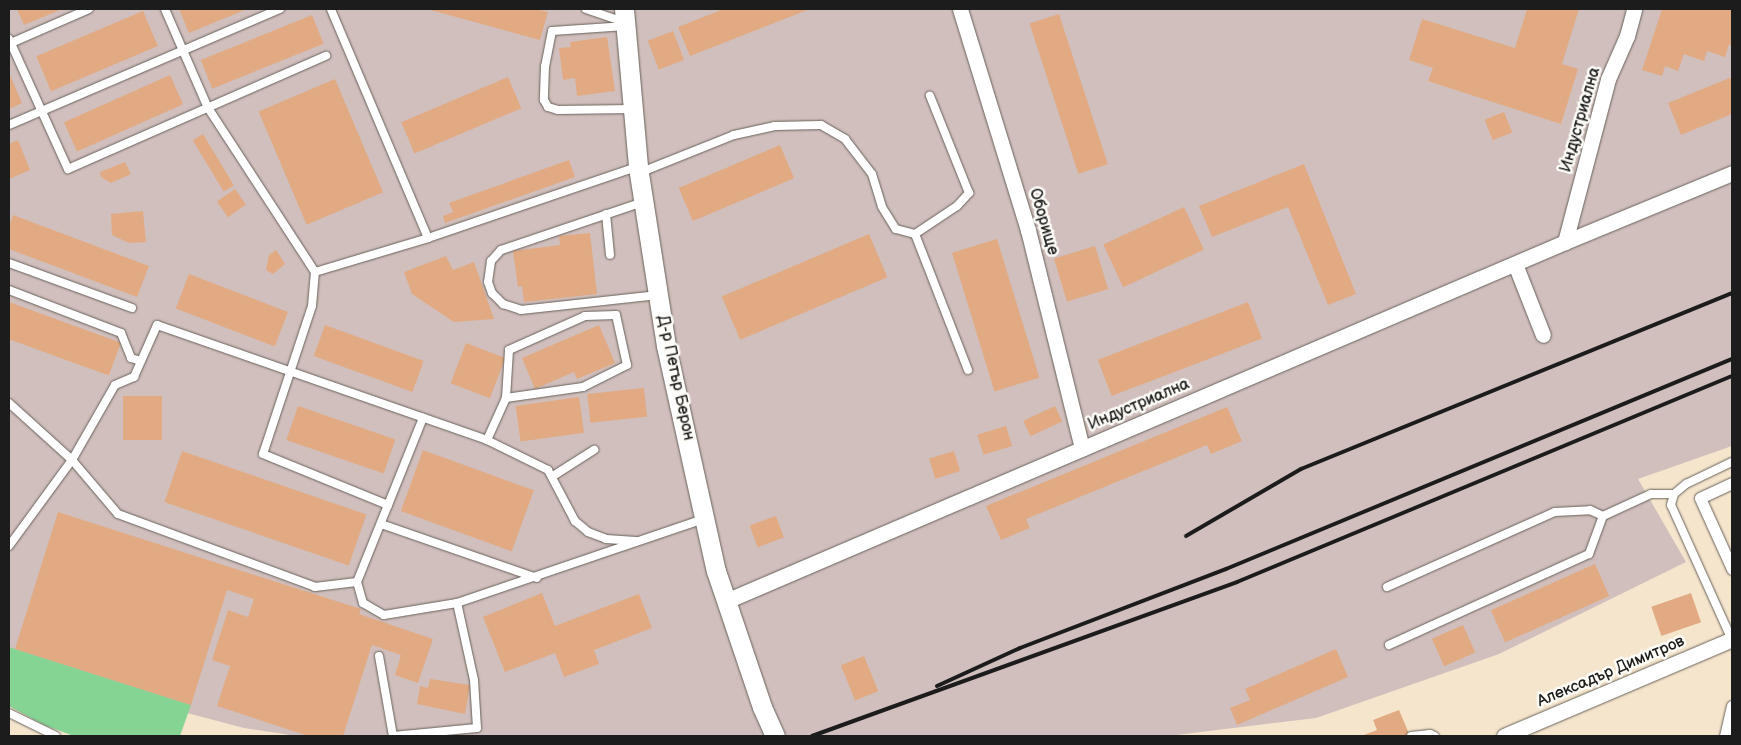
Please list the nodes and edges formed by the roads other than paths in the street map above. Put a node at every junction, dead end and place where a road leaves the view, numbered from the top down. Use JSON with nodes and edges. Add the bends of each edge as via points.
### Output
{"nodes":[{"id":1,"x":90,"y":9,"type":"edge"},
{"id":2,"x":165,"y":9,"type":"edge"},
{"id":3,"x":280,"y":9,"type":"edge"},
{"id":4,"x":331,"y":9,"type":"edge"},
{"id":5,"x":586,"y":9,"type":"edge"},
{"id":6,"x":960,"y":9,"type":"edge"},
{"id":7,"x":1634,"y":9,"type":"edge"},
{"id":8,"x":625,"y":19,"type":"edge"},
{"id":9,"x":10,"y":41,"type":"edge"},
{"id":10,"x":183,"y":50,"type":"junction"},
{"id":11,"x":326,"y":56,"type":"dead end"},
{"id":12,"x":930,"y":96,"type":"dead end"},
{"id":13,"x":208,"y":108,"type":"junction"},
{"id":14,"x":633,"y":109,"type":"junction"},
{"id":15,"x":42,"y":111,"type":"junction"},
{"id":16,"x":9,"y":125,"type":"edge"},
{"id":17,"x":638,"y":170,"type":"junction"},
{"id":18,"x":1732,"y":173,"type":"edge"},
{"id":19,"x":644,"y":202,"type":"junction"},
{"id":20,"x":606,"y":214,"type":"junction"},
{"id":21,"x":915,"y":234,"type":"junction"},
{"id":22,"x":428,"y":238,"type":"junction"},
{"id":23,"x":1565,"y":242,"type":"junction"},
{"id":24,"x":610,"y":255,"type":"dead end"},
{"id":25,"x":9,"y":263,"type":"edge"},
{"id":26,"x":1515,"y":264,"type":"junction"},
{"id":27,"x":315,"y":272,"type":"junction"},
{"id":28,"x":9,"y":290,"type":"edge"},
{"id":29,"x":658,"y":295,"type":"junction"},
{"id":30,"x":132,"y":308,"type":"dead end"},
{"id":31,"x":1543,"y":335,"type":"dead end"},
{"id":32,"x":141,"y":362,"type":"junction"},
{"id":33,"x":968,"y":370,"type":"dead end"},
{"id":34,"x":290,"y":371,"type":"junction"},
{"id":35,"x":506,"y":398,"type":"junction"},
{"id":36,"x":9,"y":404,"type":"edge"},
{"id":37,"x":423,"y":418,"type":"junction"},
{"id":38,"x":487,"y":440,"type":"junction"},
{"id":39,"x":1082,"y":448,"type":"junction"},
{"id":40,"x":594,"y":450,"type":"dead end"},
{"id":41,"x":72,"y":460,"type":"junction"},
{"id":42,"x":1732,"y":462,"type":"edge"},
{"id":43,"x":553,"y":476,"type":"junction"},
{"id":44,"x":1732,"y":483,"type":"edge"},
{"id":45,"x":1674,"y":494,"type":"junction"},
{"id":46,"x":388,"y":505,"type":"junction"},
{"id":47,"x":1603,"y":516,"type":"junction"},
{"id":48,"x":705,"y":519,"type":"junction"},
{"id":49,"x":381,"y":524,"type":"junction"},
{"id":50,"x":641,"y":542,"type":"junction"},
{"id":51,"x":9,"y":546,"type":"edge"},
{"id":52,"x":1732,"y":569,"type":"edge"},
{"id":53,"x":538,"y":578,"type":"junction"},
{"id":54,"x":357,"y":582,"type":"junction"},
{"id":55,"x":1387,"y":587,"type":"dead end"},
{"id":56,"x":726,"y":601,"type":"junction"},
{"id":57,"x":457,"y":603,"type":"junction"},
{"id":58,"x":1732,"y":639,"type":"edge"},
{"id":59,"x":1390,"y":644,"type":"dead end"},
{"id":60,"x":380,"y":656,"type":"dead end"},
{"id":61,"x":1732,"y":706,"type":"edge"},
{"id":62,"x":9,"y":713,"type":"edge"},
{"id":63,"x":56,"y":736,"type":"edge"},
{"id":64,"x":775,"y":736,"type":"edge"},
{"id":65,"x":1411,"y":736,"type":"edge"},
{"id":66,"x":1435,"y":736,"type":"edge"},
{"id":67,"x":1504,"y":736,"type":"edge"},
{"id":68,"x":1725,"y":736,"type":"edge"}],
"edges":[{"from":1,"to":9,"type":"lane"},
{"from":2,"to":10,"type":"lane"},
{"from":3,"to":10,"type":"lane"},
{"from":4,"to":22,"type":"lane"},
{"from":5,"to":8,"type":"lane"},
{"from":6,"to":39,"type":"street","name":"Оборище","via":[[1028,230]]},
{"from":7,"to":23,"type":"street","name":"Индустриална","via":[[1627,36],[1608,79]]},
{"from":8,"to":14,"type":"street","name":"Д-р Петър Берон"},
{"from":8,"to":14,"type":"lane","via":[[552,31],[545,66],[544,100],[548,107],[558,110]]},
{"from":9,"to":15,"type":"lane"},
{"from":10,"to":13,"type":"lane"},
{"from":10,"to":15,"type":"lane"},
{"from":11,"to":13,"type":"lane"},
{"from":12,"to":21,"type":"lane","via":[[969,193],[957,206]]},
{"from":13,"to":15,"type":"lane","via":[[68,169]]},
{"from":13,"to":27,"type":"lane"},
{"from":14,"to":17,"type":"street","name":"Д-р Петър Берон"},
{"from":15,"to":16,"type":"lane"},
{"from":17,"to":19,"type":"street","name":"Д-р Петър Берон"},
{"from":17,"to":21,"type":"lane","via":[[734,136],[775,126],[821,125],[845,139],[872,174],[882,207],[896,229]]},
{"from":17,"to":22,"type":"lane"},
{"from":18,"to":23,"type":"street","name":"Индустриална"},
{"from":19,"to":20,"type":"lane"},
{"from":19,"to":29,"type":"street","name":"Д-р Петър Берон"},
{"from":20,"to":24,"type":"lane"},
{"from":20,"to":29,"type":"lane","via":[[500,250],[491,261],[487,275],[492,293],[503,304],[521,310]]},
{"from":21,"to":33,"type":"lane"},
{"from":22,"to":27,"type":"lane"},
{"from":23,"to":26,"type":"street","name":"Индустриална"},
{"from":25,"to":30,"type":"lane"},
{"from":26,"to":31,"type":"street"},
{"from":26,"to":39,"type":"street","name":"Индустриална"},
{"from":27,"to":34,"type":"lane","via":[[312,306]]},
{"from":28,"to":32,"type":"lane","via":[[121,333],[131,358]]},
{"from":29,"to":48,"type":"street","name":"Д-р Петър Берон"},
{"from":32,"to":34,"type":"lane","via":[[157,325]]},
{"from":32,"to":41,"type":"lane","via":[[134,376],[115,385]]},
{"from":34,"to":37,"type":"lane"},
{"from":34,"to":46,"type":"lane","via":[[263,454]]},
{"from":35,"to":35,"type":"lane","via":[[582,387],[627,365],[616,315],[585,316],[509,350]]},
{"from":35,"to":38,"type":"lane"},
{"from":36,"to":41,"type":"lane"},
{"from":37,"to":38,"type":"lane"},
{"from":37,"to":46,"type":"lane"},
{"from":38,"to":43,"type":"lane","via":[[533,459]]},
{"from":39,"to":56,"type":"street","name":"Индустриална"},
{"from":40,"to":43,"type":"lane"},
{"from":41,"to":51,"type":"lane"},
{"from":41,"to":54,"type":"lane","via":[[118,514],[315,587]]},
{"from":42,"to":45,"type":"lane","via":[[1686,484]]},
{"from":43,"to":50,"type":"lane","via":[[580,527],[606,539]]},
{"from":44,"to":52,"type":"street","via":[[1700,498]]},
{"from":45,"to":47,"type":"lane","via":[[1652,494]]},
{"from":45,"to":58,"type":"lane","via":[[1671,505]]},
{"from":46,"to":49,"type":"lane"},
{"from":47,"to":55,"type":"lane","via":[[1590,510],[1555,512]]},
{"from":47,"to":59,"type":"lane","via":[[1589,554]]},
{"from":48,"to":50,"type":"lane"},
{"from":48,"to":56,"type":"street","name":"Д-р Петър Берон"},
{"from":49,"to":53,"type":"lane"},
{"from":49,"to":54,"type":"lane"},
{"from":50,"to":53,"type":"lane"},
{"from":53,"to":57,"type":"lane"},
{"from":54,"to":57,"type":"lane","via":[[363,603],[384,615]]},
{"from":56,"to":64,"type":"street","name":"Д-р Петър Берон"},
{"from":57,"to":60,"type":"lane","via":[[474,680],[477,728],[393,736]]},
{"from":58,"to":67,"type":"street","name":"Алексадър Димитров"},
{"from":61,"to":68,"type":"street"},
{"from":62,"to":63,"type":"lane"},
{"from":65,"to":66,"type":"lane"}]}
